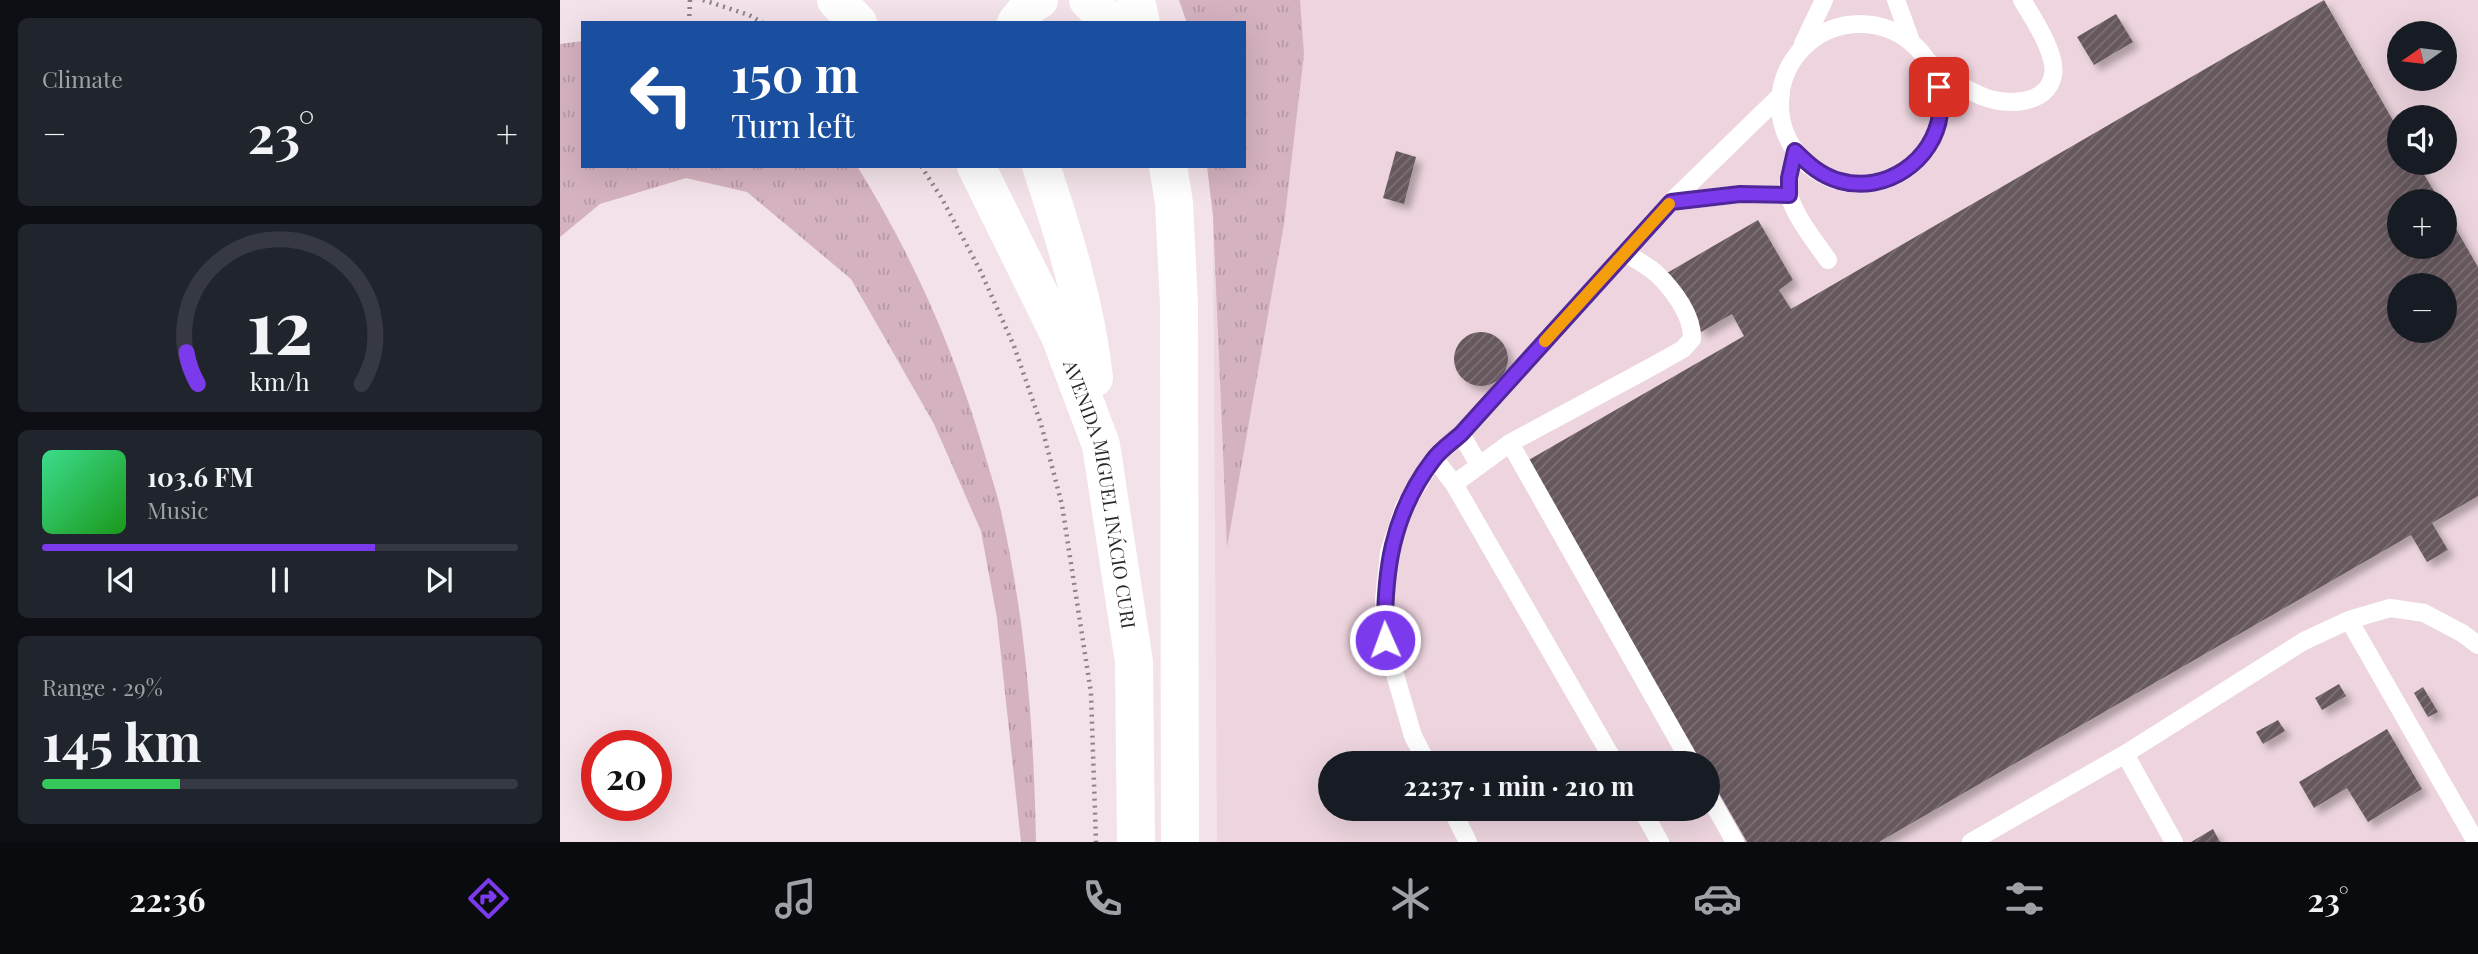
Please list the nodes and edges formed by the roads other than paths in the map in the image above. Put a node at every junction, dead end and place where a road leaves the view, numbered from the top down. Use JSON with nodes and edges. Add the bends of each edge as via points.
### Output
{"nodes":[{"id":1,"x":836,"y":0,"type":"edge"},
{"id":2,"x":1039,"y":0,"type":"edge"},
{"id":3,"x":1088,"y":0,"type":"edge"},
{"id":4,"x":1136,"y":0,"type":"edge"},
{"id":5,"x":1824,"y":0,"type":"edge"},
{"id":6,"x":1896,"y":0,"type":"edge"},
{"id":7,"x":2022,"y":0,"type":"edge"},
{"id":8,"x":856,"y":21,"type":"edge"},
{"id":9,"x":1018,"y":21,"type":"edge"},
{"id":10,"x":1109,"y":21,"type":"edge"},
{"id":11,"x":1141,"y":21,"type":"edge"},
{"id":12,"x":1911,"y":41,"type":"junction"},
{"id":13,"x":1800,"y":52,"type":"junction"},
{"id":14,"x":1929,"y":62,"type":"junction"},
{"id":15,"x":1781,"y":95,"type":"junction"},
{"id":16,"x":1795,"y":151,"type":"junction"},
{"id":17,"x":977,"y":168,"type":"edge"},
{"id":18,"x":1042,"y":168,"type":"edge"},
{"id":19,"x":1168,"y":178,"type":"edge"},
{"id":20,"x":1789,"y":195,"type":"junction"},
{"id":21,"x":1671,"y":202,"type":"junction"},
{"id":22,"x":1625,"y":253,"type":"junction"},
{"id":23,"x":1828,"y":260,"type":"dead end"},
{"id":24,"x":1461,"y":434,"type":"junction"},
{"id":25,"x":1510,"y":443,"type":"junction"},
{"id":26,"x":1101,"y":445,"type":"junction"},
{"id":27,"x":1433,"y":458,"type":"junction"},
{"id":28,"x":1479,"y":465,"type":"junction"},
{"id":29,"x":1454,"y":484,"type":"junction"},
{"id":30,"x":2349,"y":620,"type":"junction"},
{"id":31,"x":2478,"y":645,"type":"edge"},
{"id":32,"x":1421,"y":751,"type":"edge"},
{"id":33,"x":1608,"y":751,"type":"edge"},
{"id":34,"x":1684,"y":751,"type":"edge"},
{"id":35,"x":2125,"y":754,"type":"junction"},
{"id":36,"x":1720,"y":815,"type":"edge"},
{"id":37,"x":1458,"y":821,"type":"edge"},
{"id":38,"x":1648,"y":821,"type":"edge"},
{"id":39,"x":1136,"y":842,"type":"edge"},
{"id":40,"x":1180,"y":842,"type":"edge"},
{"id":41,"x":1468,"y":842,"type":"edge"},
{"id":42,"x":1660,"y":842,"type":"edge"},
{"id":43,"x":1735,"y":842,"type":"edge"},
{"id":44,"x":1971,"y":842,"type":"edge"},
{"id":45,"x":2174,"y":842,"type":"edge"},
{"id":46,"x":2476,"y":842,"type":"edge"}],
"edges":[{"from":1,"to":8,"type":"street"},
{"from":2,"to":9,"type":"street"},
{"from":3,"to":10,"type":"street"},
{"from":4,"to":11,"type":"street"},
{"from":5,"to":13,"type":"lane"},
{"from":6,"to":12,"type":"lane"},
{"from":7,"to":14,"type":"lane","via":[[2050,52],[2053,75],[2045,92],[2033,100],[1986,98],[1957,84]]},
{"from":12,"to":13,"type":"lane","via":[[1873,24],[1853,24],[1815,37]]},
{"from":12,"to":14,"type":"lane"},
{"from":13,"to":15,"type":"lane","via":[[1787,72]]},
{"from":14,"to":16,"type":"lane","via":[[1939,87],[1940,114],[1932,141],[1916,162],[1893,178],[1867,185],[1839,181],[1815,170]]},
{"from":15,"to":16,"type":"lane","via":[[1784,126]]},
{"from":15,"to":21,"type":"lane"},
{"from":16,"to":20,"type":"lane"},
{"from":17,"to":26,"type":"street","name":"AVENIDA MIGUEL INÁCIO CURI","via":[[1060,335]]},
{"from":18,"to":26,"type":"street","via":[[1080,297]]},
{"from":19,"to":40,"type":"street","via":[[1179,318]]},
{"from":20,"to":21,"type":"lane","via":[[1740,194]]},
{"from":20,"to":23,"type":"lane"},
{"from":21,"to":22,"type":"lane"},
{"from":22,"to":24,"type":"lane"},
{"from":22,"to":25,"type":"lane","via":[[1657,274],[1682,306],[1693,328],[1692,339],[1683,349]]},
{"from":24,"to":27,"type":"lane"},
{"from":24,"to":28,"type":"lane"},
{"from":25,"to":28,"type":"lane"},
{"from":25,"to":34,"type":"lane"},
{"from":26,"to":39,"type":"street","name":"AVENIDA MIGUEL INÁCIO CURI","via":[[1134,662]]},
{"from":27,"to":29,"type":"lane"},
{"from":27,"to":32,"type":"lane","via":[[1404,507],[1389,552],[1384,600],[1385,640]]},
{"from":28,"to":29,"type":"lane"},
{"from":29,"to":33,"type":"lane"},
{"from":30,"to":31,"type":"lane","via":[[2390,608],[2424,613]]},
{"from":30,"to":35,"type":"lane","via":[[2304,641]]},
{"from":30,"to":46,"type":"lane"},
{"from":35,"to":44,"type":"lane"},
{"from":35,"to":45,"type":"lane"},
{"from":36,"to":43,"type":"lane"},
{"from":37,"to":41,"type":"lane"},
{"from":38,"to":42,"type":"lane"}]}
